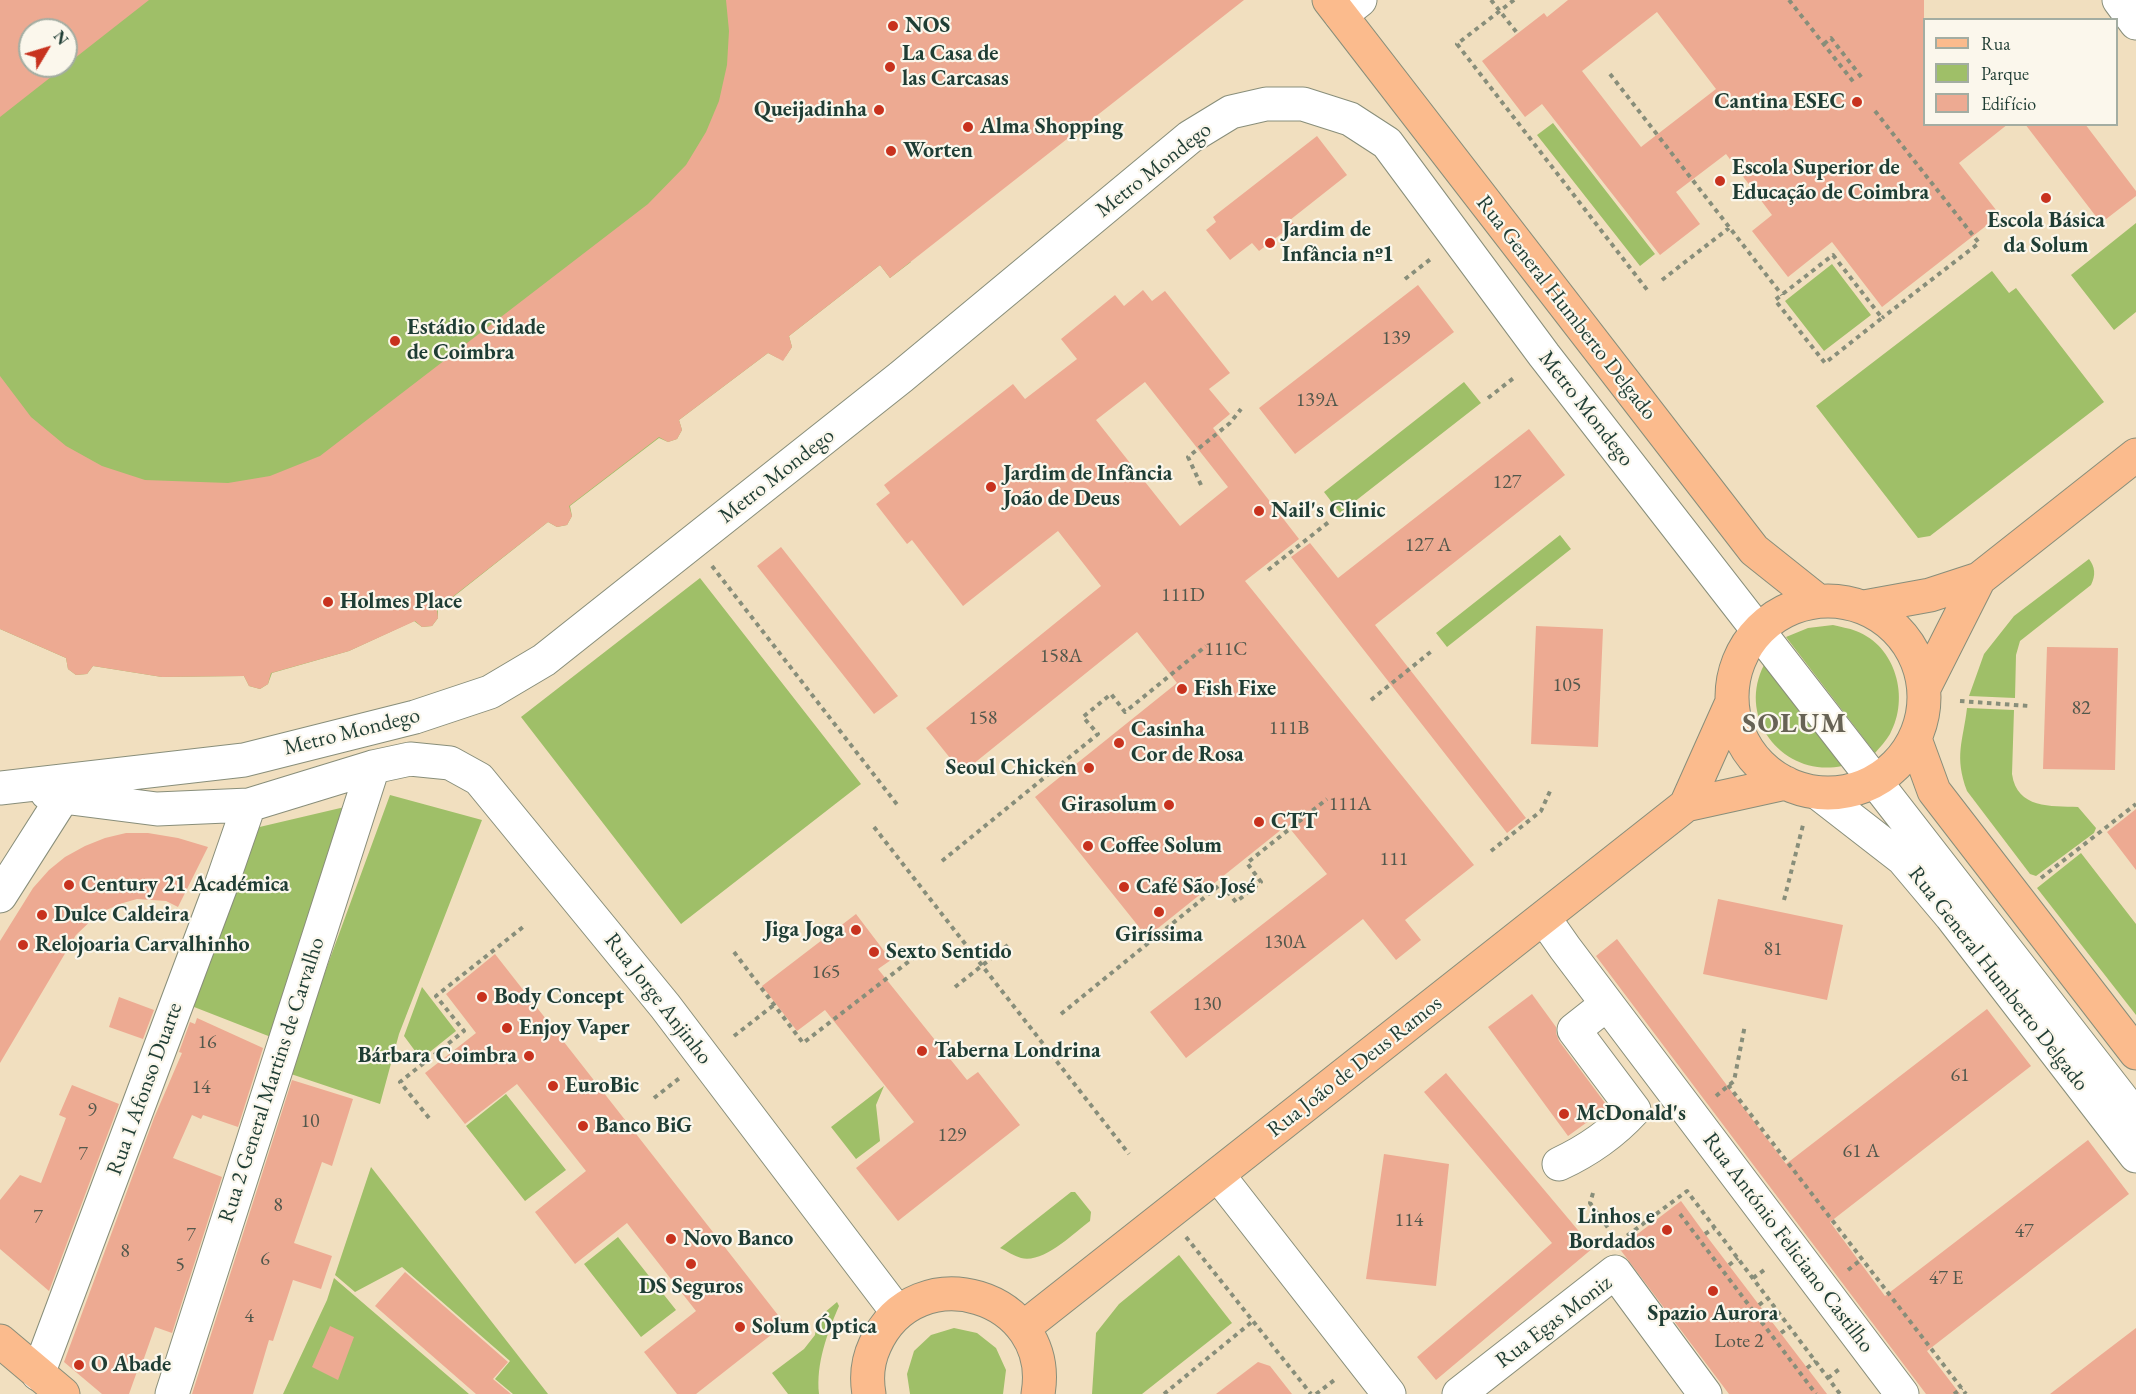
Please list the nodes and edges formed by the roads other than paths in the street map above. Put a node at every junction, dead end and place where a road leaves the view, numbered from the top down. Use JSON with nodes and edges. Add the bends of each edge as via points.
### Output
{"nodes":[{"id":1,"x":2119,"y":0,"type":"edge"},
{"id":2,"x":1344,"y":5,"type":"edge"},
{"id":3,"x":2136,"y":23,"type":"edge"},
{"id":4,"x":2136,"y":455,"type":"edge"},
{"id":5,"x":1979,"y":579,"type":"junction"},
{"id":6,"x":1818,"y":601,"type":"junction"},
{"id":7,"x":1864,"y":608,"type":"junction"},
{"id":8,"x":1759,"y":630,"type":"junction"},
{"id":9,"x":1924,"y":688,"type":"junction"},
{"id":10,"x":1732,"y":702,"type":"junction"},
{"id":11,"x":1915,"y":739,"type":"junction"},
{"id":12,"x":373,"y":767,"type":"junction"},
{"id":13,"x":1875,"y":781,"type":"junction"},
{"id":14,"x":7,"y":783,"type":"edge"},
{"id":15,"x":1786,"y":783,"type":"junction"},
{"id":16,"x":1818,"y":792,"type":"junction"},
{"id":17,"x":63,"y":797,"type":"junction"},
{"id":18,"x":249,"y":805,"type":"junction"},
{"id":19,"x":1686,"y":805,"type":"junction"},
{"id":20,"x":0,"y":896,"type":"edge"},
{"id":21,"x":1544,"y":918,"type":"junction"},
{"id":22,"x":1607,"y":1004,"type":"junction"},
{"id":23,"x":2136,"y":1053,"type":"edge"},
{"id":24,"x":2136,"y":1117,"type":"edge"},
{"id":25,"x":2136,"y":1156,"type":"edge"},
{"id":26,"x":1559,"y":1164,"type":"dead end"},
{"id":27,"x":1218,"y":1175,"type":"junction"},
{"id":28,"x":898,"y":1313,"type":"junction"},
{"id":29,"x":1023,"y":1328,"type":"junction"},
{"id":30,"x":0,"y":1341,"type":"edge"},
{"id":31,"x":51,"y":1384,"type":"edge"},
{"id":32,"x":172,"y":1394,"type":"edge"},
{"id":33,"x":869,"y":1394,"type":"edge"},
{"id":34,"x":1038,"y":1394,"type":"edge"},
{"id":35,"x":1389,"y":1394,"type":"edge"},
{"id":36,"x":1458,"y":1394,"type":"edge"},
{"id":37,"x":1705,"y":1394,"type":"edge"},
{"id":38,"x":1902,"y":1394,"type":"edge"}],
"edges":[{"from":1,"to":3,"type":"street"},
{"from":2,"to":6,"type":"main road","name":"Rua General Humberto Delgado","via":[[1754,550]]},
{"from":4,"to":5,"type":"main road"},
{"from":5,"to":7,"type":"main road","via":[[1930,596]]},
{"from":5,"to":9,"type":"main road"},
{"from":6,"to":7,"type":"main road","via":[[1841,601]]},
{"from":6,"to":8,"type":"main road","via":[[1776,615]]},
{"from":7,"to":9,"type":"main road","via":[[1887,620],[1905,639],[1918,662]]},
{"from":8,"to":10,"type":"main road","via":[[1741,656]]},
{"from":8,"to":13,"type":"street","name":"Metro Mondego"},
{"from":8,"to":14,"type":"street","name":"Metro Mondego","via":[[1544,355],[1387,143],[1350,119],[1303,104],[1266,104],[1231,112],[1190,137],[901,377],[693,543],[544,660],[490,692],[415,717],[244,759]]},
{"from":9,"to":11,"type":"main road","via":[[1923,714]]},
{"from":10,"to":15,"type":"main road","via":[[1738,735],[1750,754],[1764,771]]},
{"from":10,"to":19,"type":"main road","name":"Rua João de Deus Ramos"},
{"from":11,"to":13,"type":"main road","via":[[1898,763]]},
{"from":11,"to":23,"type":"main road","via":[[1934,791]]},
{"from":12,"to":18,"type":"street","name":"Rua Jorge Anjinho"},
{"from":12,"to":28,"type":"street","name":"Rua Jorge Anjinho","via":[[410,759],[440,762],[480,780],[665,1006]]},
{"from":12,"to":32,"type":"street","name":"Rua 2 General Martins de Carvalho"},
{"from":13,"to":16,"type":"main road","via":[[1848,791]]},
{"from":13,"to":24,"type":"street","name":"Metro Mondego"},
{"from":14,"to":17,"type":"street","name":"Rua Jorge Anjinho"},
{"from":15,"to":16,"type":"main road"},
{"from":15,"to":19,"type":"main road","name":"Rua João de Deus Ramos"},
{"from":16,"to":25,"type":"street","name":"Rua General Humberto Delgado","via":[[1903,859]]},
{"from":17,"to":18,"type":"street","name":"Rua Jorge Anjinho","via":[[157,809]]},
{"from":17,"to":20,"type":"street"},
{"from":18,"to":31,"type":"street","name":"Rua 1 Afonso Duarte"},
{"from":19,"to":21,"type":"main road","name":"Rua João de Deus Ramos"},
{"from":21,"to":22,"type":"street","name":"Rua António Feliciano Castilho"},
{"from":21,"to":27,"type":"main road","name":"Rua João de Deus Ramos"},
{"from":22,"to":26,"type":"street","via":[[1574,1030],[1634,1110],[1583,1153]]},
{"from":22,"to":38,"type":"street","name":"Rua António Feliciano Castilho"},
{"from":27,"to":29,"type":"main road","name":"Rua João de Deus Ramos"},
{"from":27,"to":35,"type":"street"},
{"from":28,"to":29,"type":"main road","via":[[922,1299],[950,1293],[978,1296],[1003,1308]]},
{"from":28,"to":33,"type":"main road","via":[[881,1332],[870,1357]]},
{"from":29,"to":34,"type":"main road","via":[[1036,1353]]},
{"from":30,"to":31,"type":"main road"},
{"from":36,"to":37,"type":"street","name":"Rua Egas Moniz","via":[[1615,1272]]}]}
